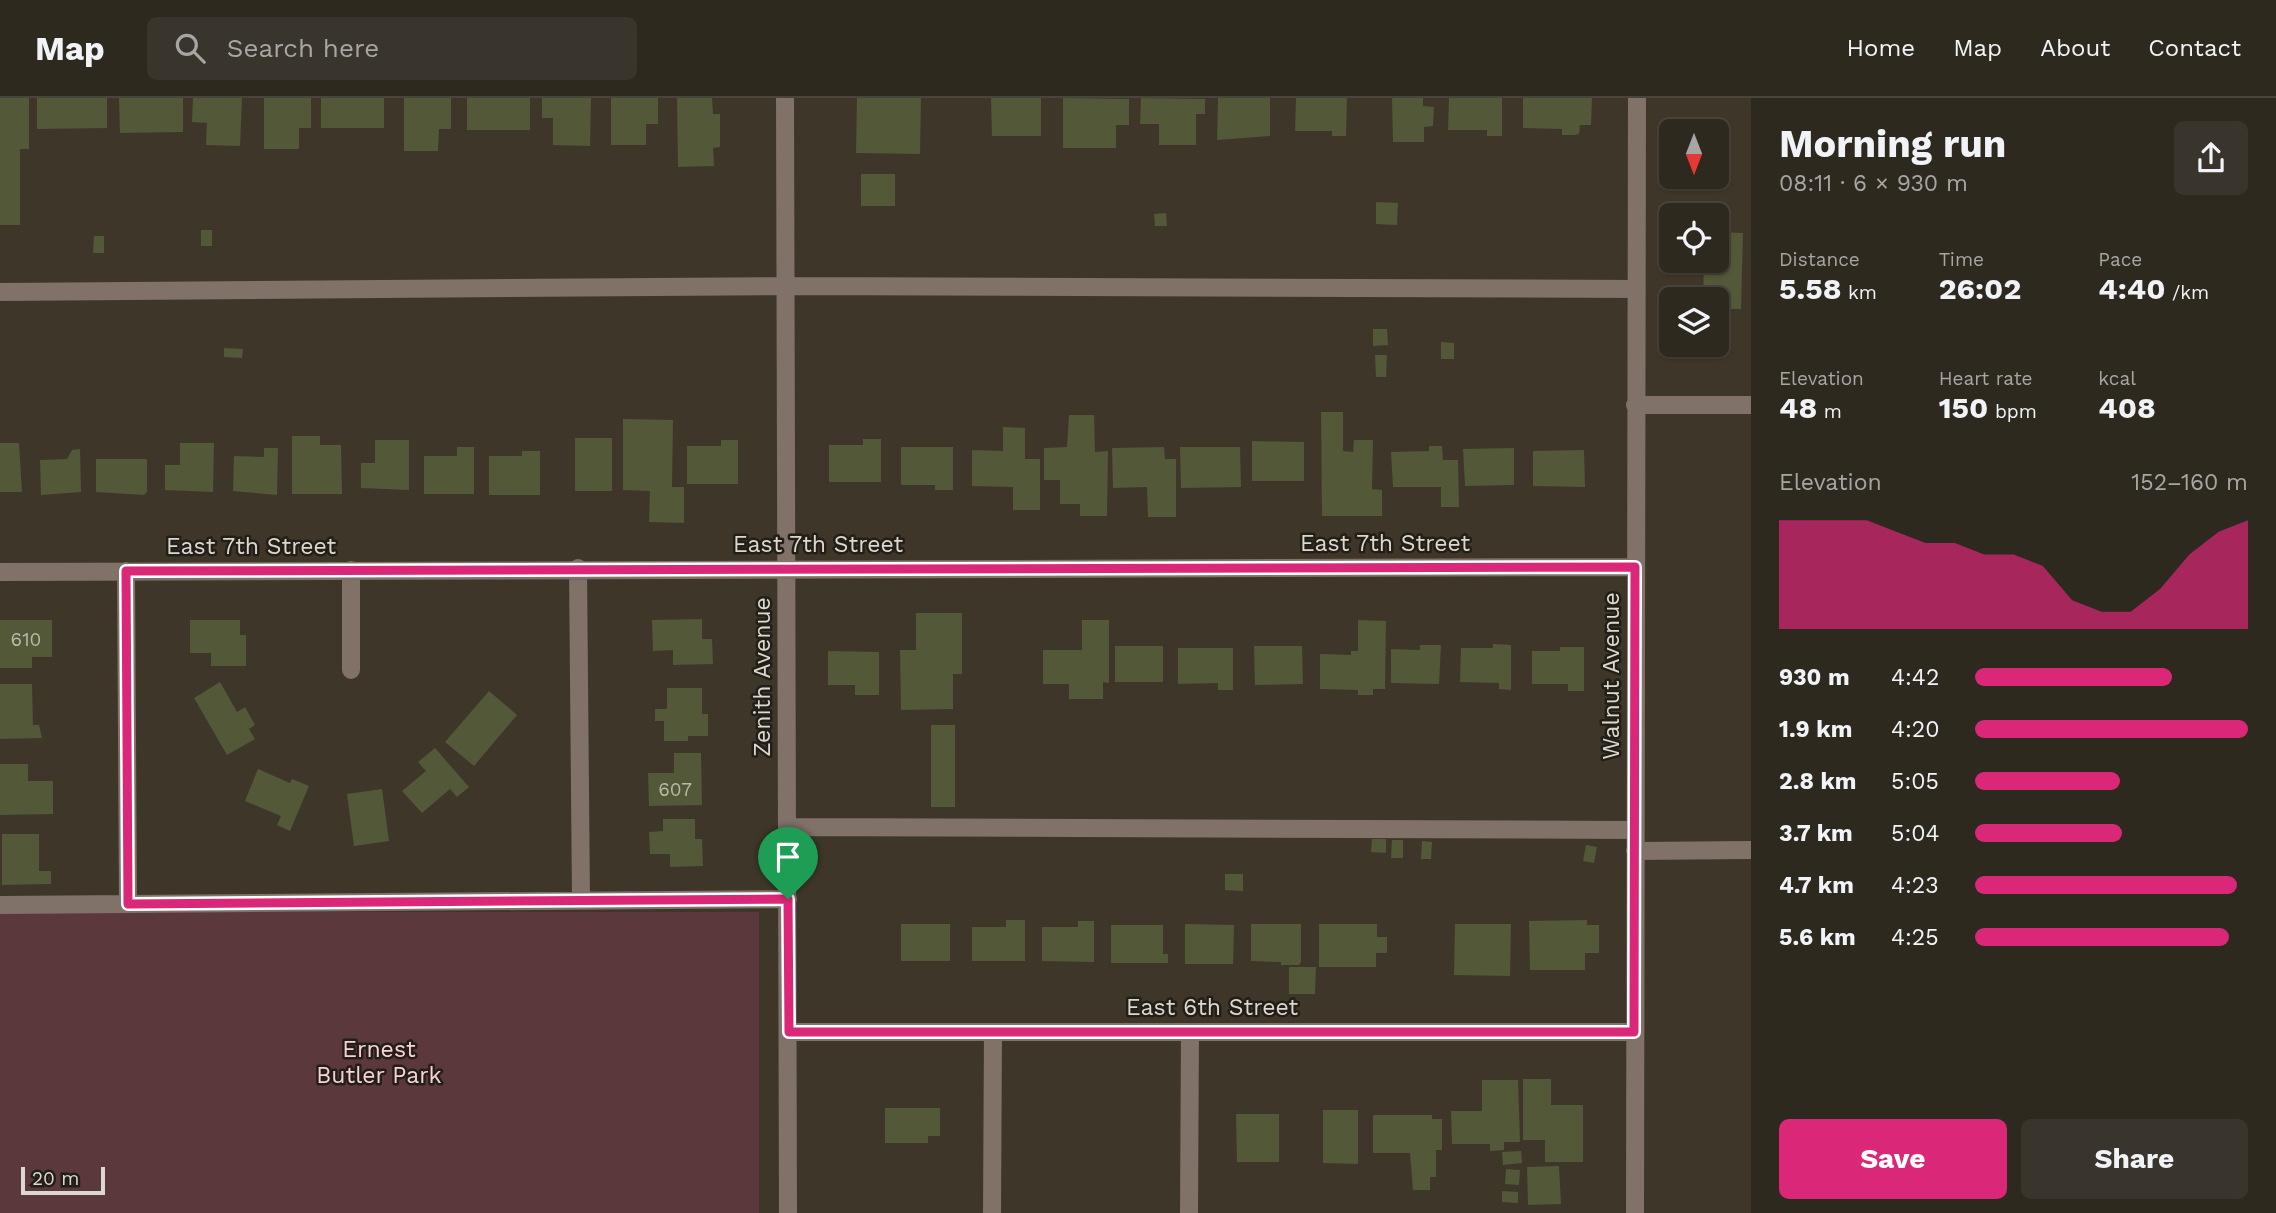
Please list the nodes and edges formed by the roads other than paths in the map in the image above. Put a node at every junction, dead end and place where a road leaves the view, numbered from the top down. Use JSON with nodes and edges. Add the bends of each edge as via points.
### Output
{"nodes":[{"id":1,"x":785,"y":98,"type":"edge"},
{"id":2,"x":1637,"y":98,"type":"edge"},
{"id":3,"x":785,"y":286,"type":"junction"},
{"id":4,"x":1636,"y":289,"type":"junction"},
{"id":5,"x":0,"y":292,"type":"edge"},
{"id":6,"x":1635,"y":405,"type":"junction"},
{"id":7,"x":1751,"y":405,"type":"edge"},
{"id":8,"x":1635,"y":567,"type":"junction"},
{"id":9,"x":578,"y":568,"type":"junction"},
{"id":10,"x":786,"y":568,"type":"junction"},
{"id":11,"x":351,"y":570,"type":"junction"},
{"id":12,"x":126,"y":571,"type":"junction"},
{"id":13,"x":0,"y":572,"type":"edge"},
{"id":14,"x":351,"y":670,"type":"dead end"},
{"id":15,"x":788,"y":827,"type":"junction"},
{"id":16,"x":1635,"y":830,"type":"junction"},
{"id":17,"x":1751,"y":850,"type":"edge"},
{"id":18,"x":1635,"y":851,"type":"junction"},
{"id":19,"x":788,"y":899,"type":"junction"},
{"id":20,"x":581,"y":901,"type":"junction"},
{"id":21,"x":128,"y":904,"type":"junction"},
{"id":22,"x":0,"y":905,"type":"edge"},
{"id":23,"x":789,"y":1032,"type":"junction"},
{"id":24,"x":993,"y":1032,"type":"junction"},
{"id":25,"x":1190,"y":1032,"type":"junction"},
{"id":26,"x":1634,"y":1032,"type":"junction"},
{"id":27,"x":788,"y":1213,"type":"edge"},
{"id":28,"x":992,"y":1213,"type":"edge"},
{"id":29,"x":1189,"y":1213,"type":"edge"},
{"id":30,"x":1634,"y":1213,"type":"edge"}],
"edges":[{"from":1,"to":3,"type":"street","name":"Zenith Avenue"},
{"from":2,"to":4,"type":"street","name":"Walnut Avenue"},
{"from":3,"to":4,"type":"street"},
{"from":3,"to":5,"type":"street"},
{"from":3,"to":10,"type":"street","name":"Zenith Avenue"},
{"from":4,"to":6,"type":"street","name":"Walnut Avenue"},
{"from":6,"to":7,"type":"street"},
{"from":6,"to":8,"type":"street","name":"Walnut Avenue"},
{"from":8,"to":10,"type":"street","name":"East 7th Street"},
{"from":8,"to":16,"type":"street","name":"Walnut Avenue"},
{"from":9,"to":10,"type":"street","name":"East 7th Street"},
{"from":9,"to":11,"type":"street","name":"East 7th Street"},
{"from":9,"to":20,"type":"street"},
{"from":10,"to":15,"type":"street","name":"Zenith Avenue"},
{"from":11,"to":12,"type":"street","name":"East 7th Street"},
{"from":11,"to":14,"type":"street"},
{"from":12,"to":13,"type":"street","name":"East 7th Street"},
{"from":12,"to":21,"type":"street"},
{"from":15,"to":16,"type":"street"},
{"from":15,"to":19,"type":"street","name":"Zenith Avenue"},
{"from":16,"to":18,"type":"street","name":"Walnut Avenue"},
{"from":17,"to":18,"type":"street"},
{"from":18,"to":26,"type":"street","name":"Walnut Avenue"},
{"from":19,"to":20,"type":"street"},
{"from":19,"to":23,"type":"street","name":"Zenith Avenue"},
{"from":20,"to":21,"type":"street"},
{"from":21,"to":22,"type":"street"},
{"from":23,"to":24,"type":"street","name":"East 6th Street"},
{"from":23,"to":27,"type":"street","name":"Zenith Avenue"},
{"from":24,"to":25,"type":"street","name":"East 6th Street"},
{"from":24,"to":28,"type":"street"},
{"from":25,"to":26,"type":"street","name":"East 6th Street"},
{"from":25,"to":29,"type":"street"},
{"from":26,"to":30,"type":"street","name":"Walnut Avenue"}]}
